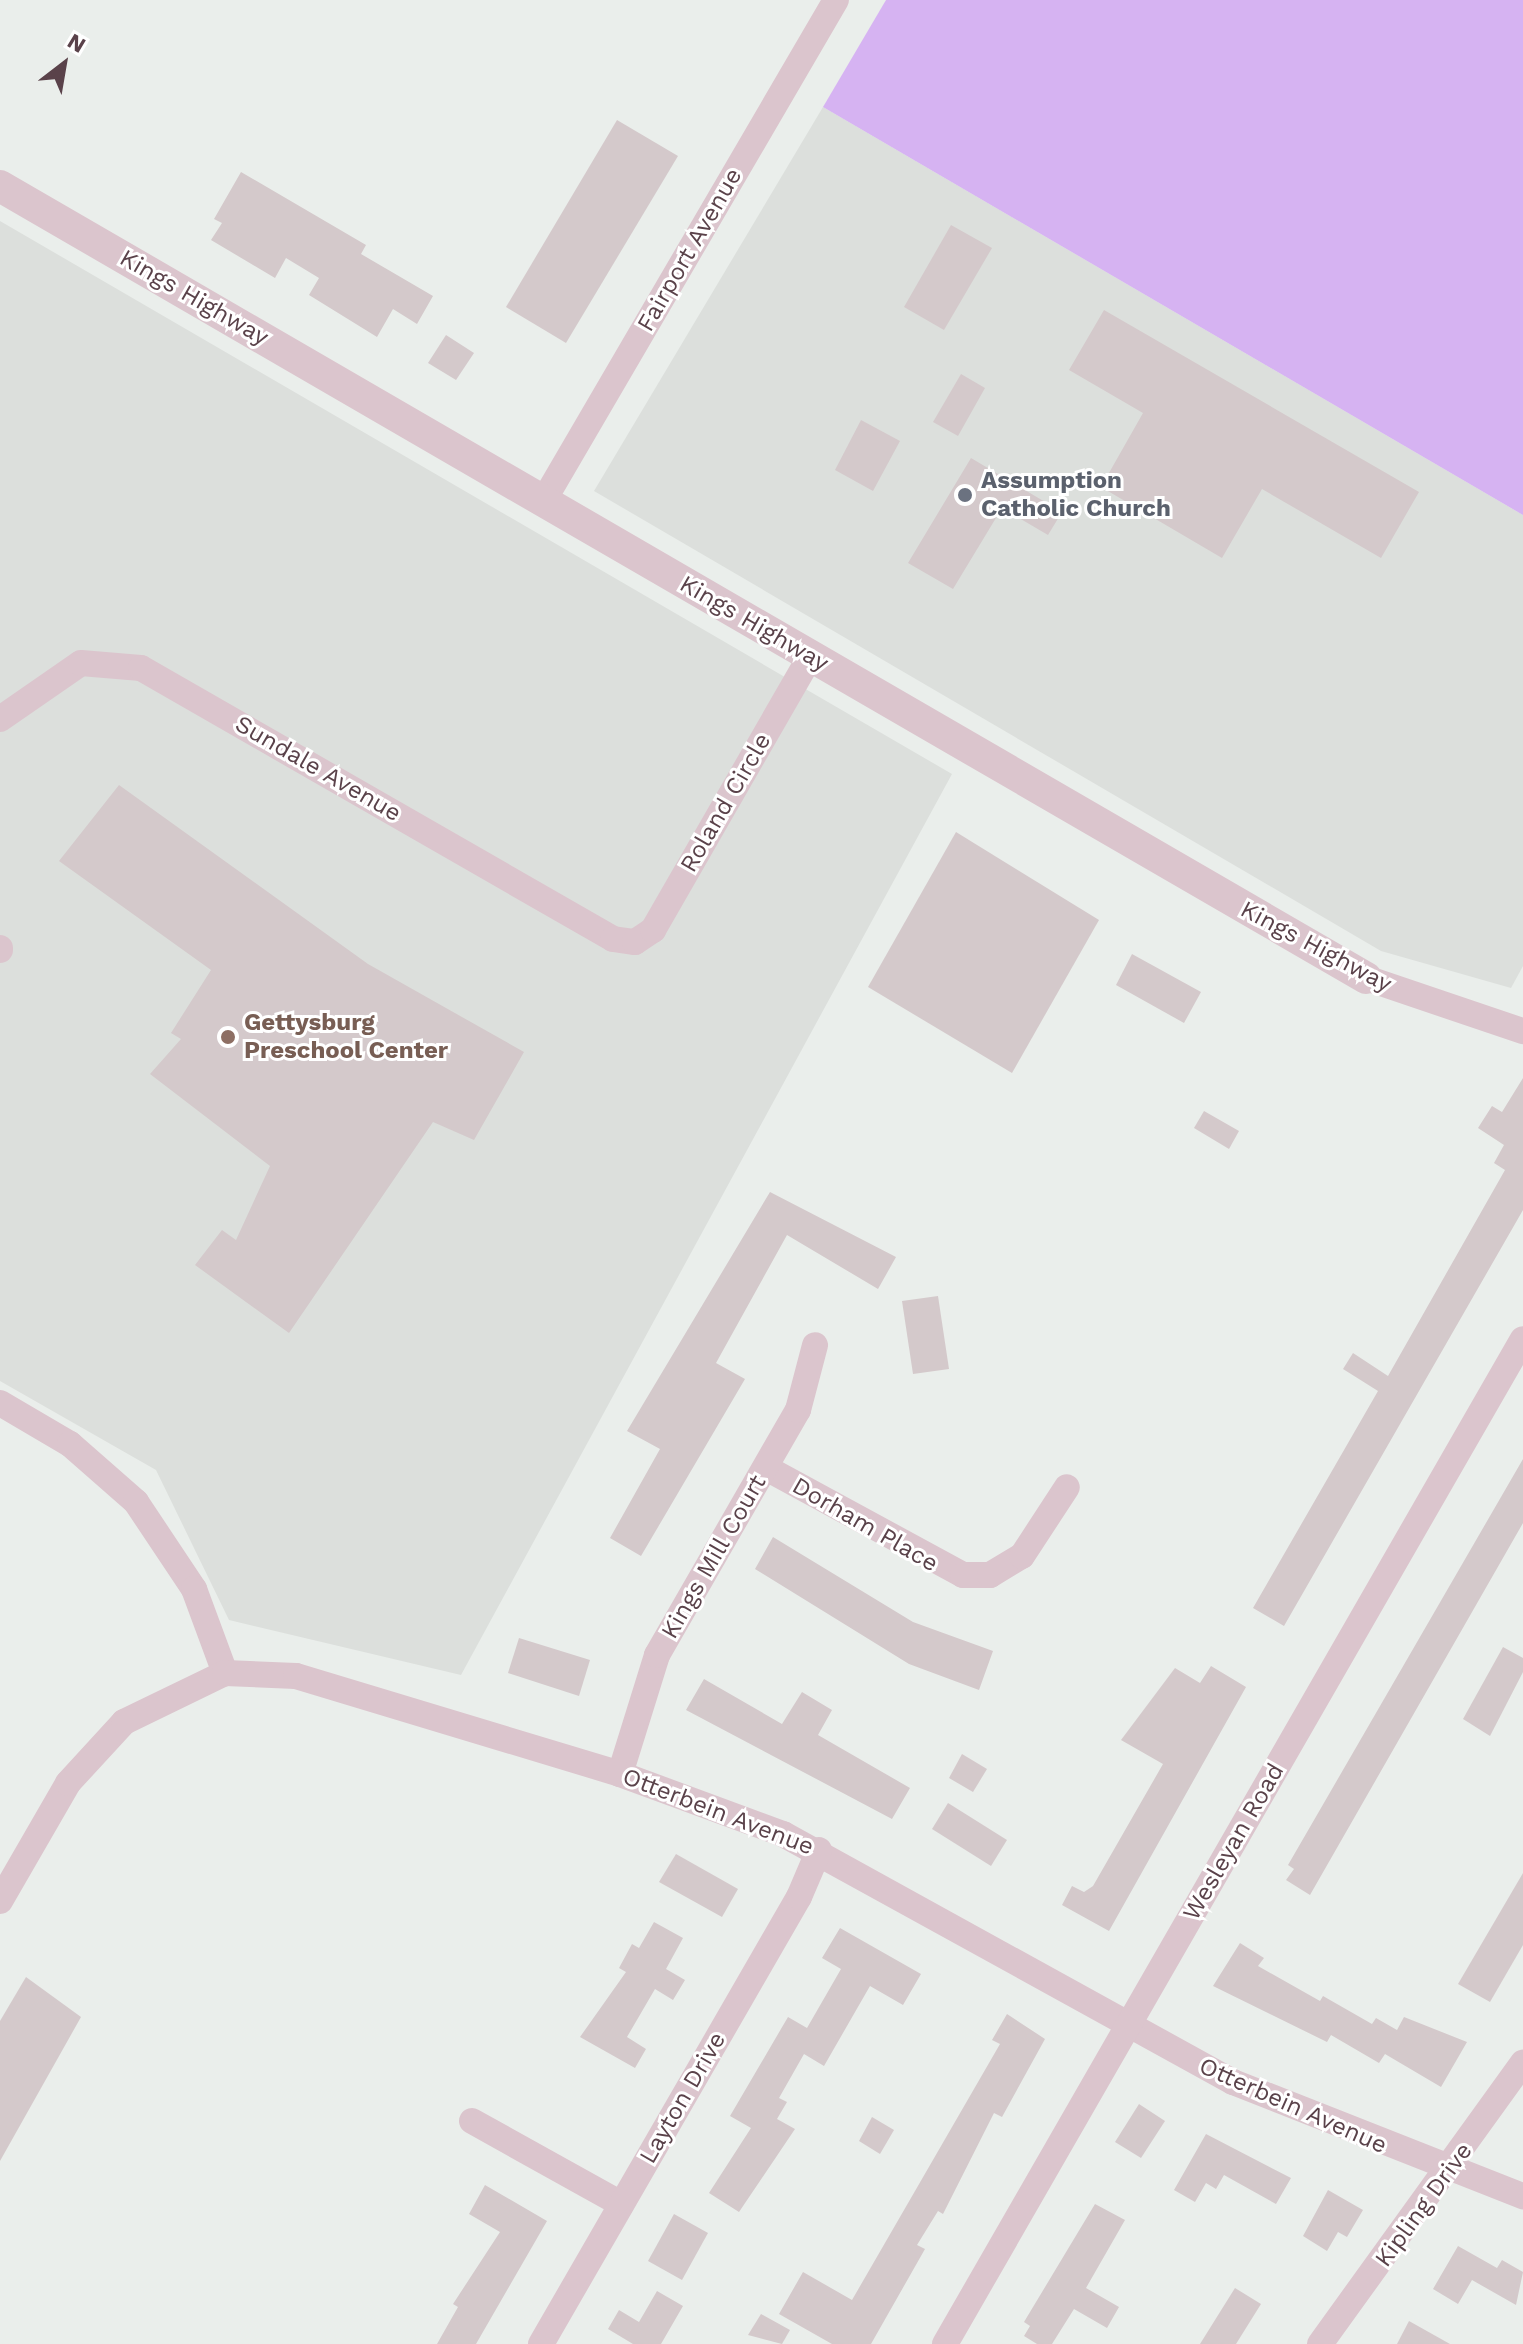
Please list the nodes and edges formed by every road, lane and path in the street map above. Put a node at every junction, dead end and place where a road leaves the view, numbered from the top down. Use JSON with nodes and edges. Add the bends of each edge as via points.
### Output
{"nodes":[{"id":1,"x":836,"y":0,"type":"edge"},
{"id":2,"x":0,"y":186,"type":"edge"},
{"id":3,"x":544,"y":500,"type":"junction"},
{"id":4,"x":810,"y":657,"type":"junction"},
{"id":5,"x":0,"y":719,"type":"edge"},
{"id":6,"x":635,"y":942,"type":"joint"},
{"id":7,"x":1366,"y":978,"type":"joint"},
{"id":8,"x":1523,"y":1031,"type":"edge"},
{"id":9,"x":1523,"y":1339,"type":"edge"},
{"id":10,"x":815,"y":1345,"type":"dead end"},
{"id":11,"x":0,"y":1403,"type":"edge"},
{"id":12,"x":766,"y":1468,"type":"junction"},
{"id":13,"x":1067,"y":1487,"type":"dead end"},
{"id":14,"x":225,"y":1673,"type":"junction"},
{"id":15,"x":620,"y":1774,"type":"junction"},
{"id":16,"x":819,"y":1850,"type":"junction"},
{"id":17,"x":0,"y":1901,"type":"edge"},
{"id":18,"x":1127,"y":2028,"type":"junction"},
{"id":19,"x":1523,"y":2063,"type":"edge"},
{"id":20,"x":472,"y":2121,"type":"dead end"},
{"id":21,"x":1451,"y":2171,"type":"junction"},
{"id":22,"x":1523,"y":2196,"type":"edge"},
{"id":23,"x":621,"y":2204,"type":"junction"},
{"id":24,"x":541,"y":2344,"type":"edge"},
{"id":25,"x":945,"y":2344,"type":"edge"},
{"id":26,"x":1320,"y":2344,"type":"edge"}],
"edges":[{"from":1,"to":3,"type":"street","name":"Fairport Avenue"},
{"from":2,"to":3,"type":"street","name":"Kings Highway"},
{"from":3,"to":4,"type":"street","name":"Kings Highway"},
{"from":4,"to":6,"type":"street","name":"Roland Circle","via":[[653,930]]},
{"from":4,"to":7,"type":"street","name":"Kings Highway"},
{"from":5,"to":6,"type":"street","name":"Sundale Avenue","via":[[81,663],[141,668],[613,939]]},
{"from":7,"to":8,"type":"street","name":"Kings Highway"},
{"from":9,"to":18,"type":"street","name":"Wesleyan Road"},
{"from":10,"to":12,"type":"street","name":"Kings Mill Court","via":[[807,1391]]},
{"from":11,"to":14,"type":"street","via":[[70,1444],[136,1502],[181,1564]]},
{"from":12,"to":13,"type":"street","name":"Dorham Place","via":[[963,1575],[990,1575],[1022,1556]]},
{"from":12,"to":15,"type":"street","name":"Kings Mill Court","via":[[657,1655]]},
{"from":14,"to":15,"type":"street","name":"Otterbein Avenue","via":[[334,1684]]},
{"from":14,"to":17,"type":"street","name":"Otterbein Avenue","via":[[157,1700],[88,1755]]},
{"from":15,"to":16,"type":"street","name":"Otterbein Avenue"},
{"from":16,"to":18,"type":"street","name":"Otterbein Avenue"},
{"from":16,"to":23,"type":"street","name":"Layton Drive","via":[[799,1897]]},
{"from":18,"to":21,"type":"street","name":"Otterbein Avenue","via":[[1233,2082]]},
{"from":18,"to":25,"type":"street","name":"Wesleyan Road"},
{"from":19,"to":21,"type":"street","name":"Kipling Drive"},
{"from":20,"to":23,"type":"street"},
{"from":21,"to":22,"type":"street","name":"Otterbein Avenue"},
{"from":21,"to":26,"type":"street","name":"Kipling Drive"},
{"from":23,"to":24,"type":"street","name":"Layton Drive"}]}
